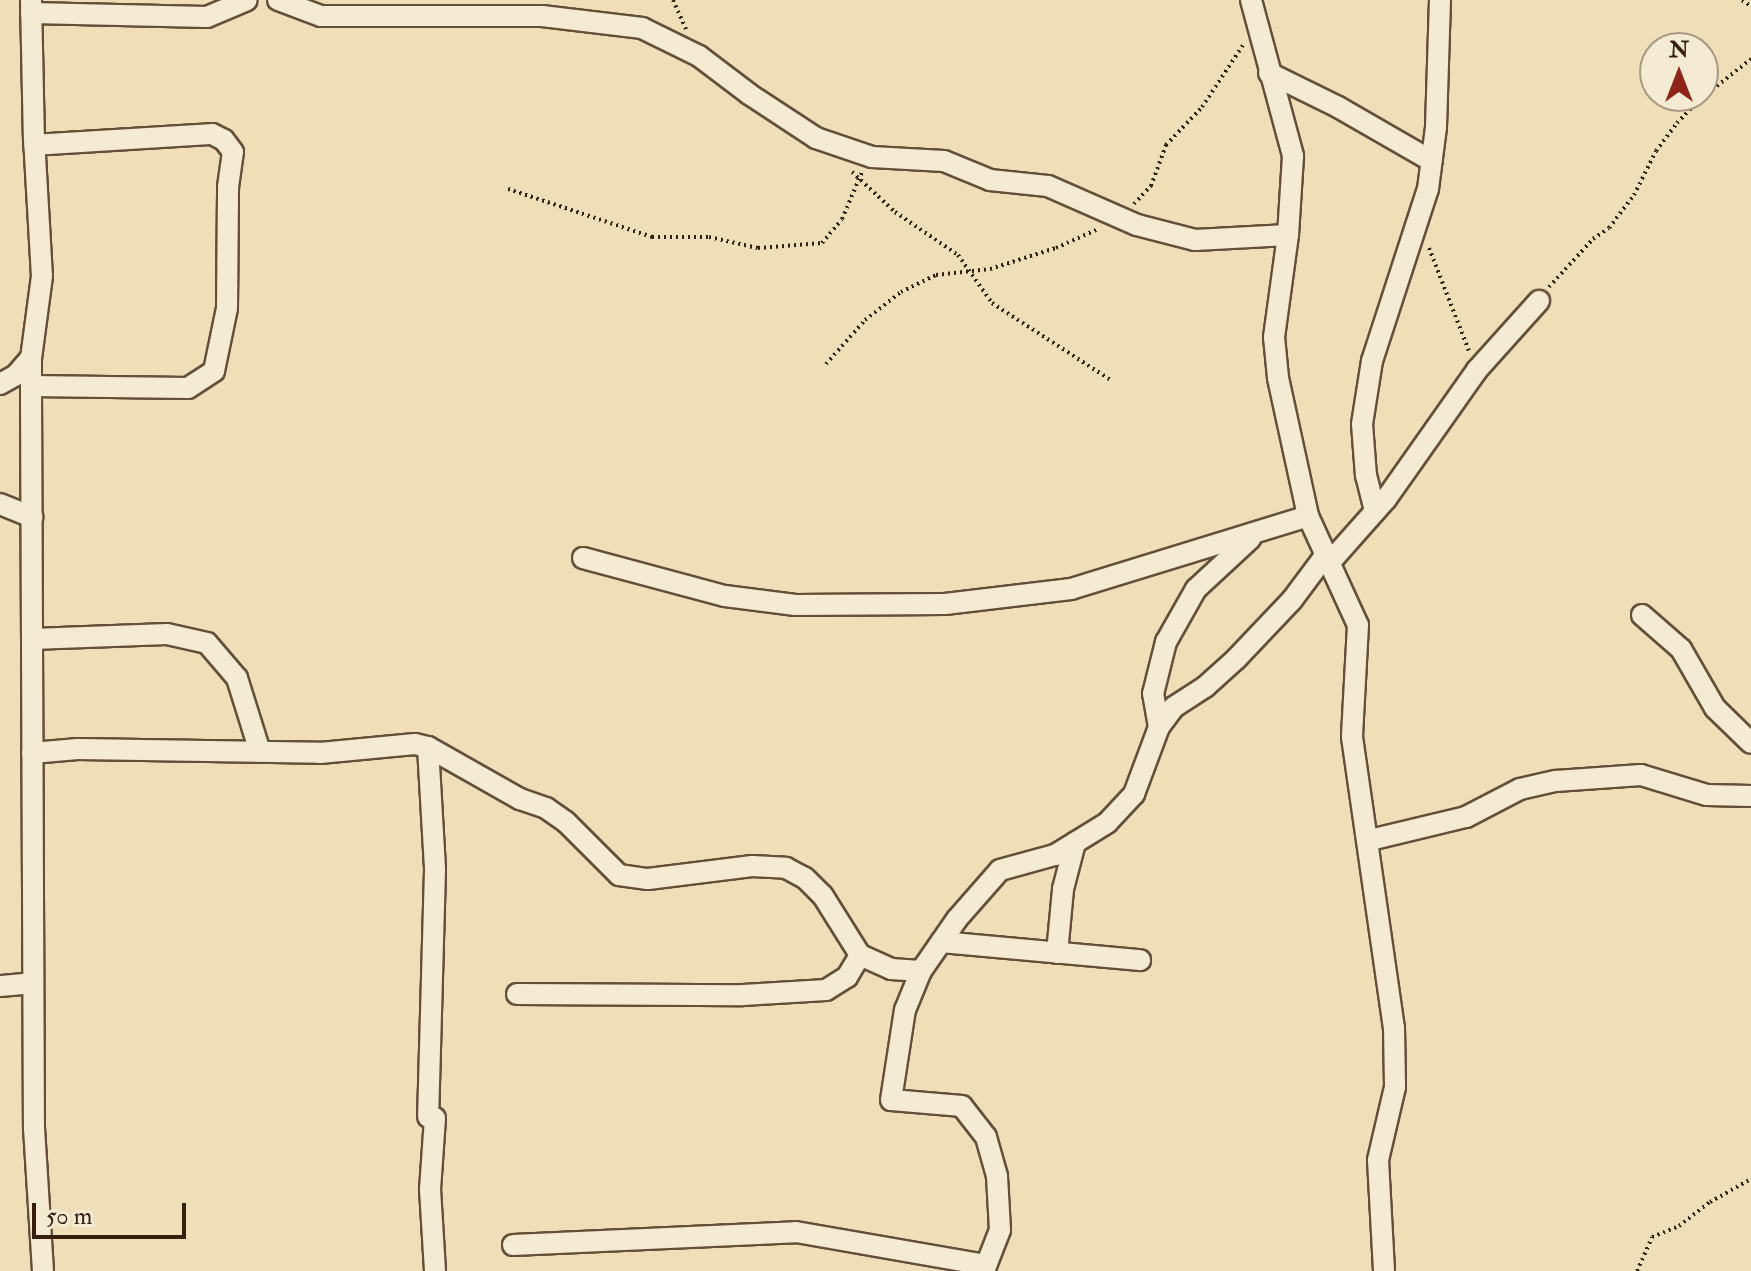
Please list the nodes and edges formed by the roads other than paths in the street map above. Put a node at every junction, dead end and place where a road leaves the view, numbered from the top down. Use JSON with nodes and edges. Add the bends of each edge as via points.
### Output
{"nodes":[{"id":1,"x":247,"y":0,"type":"edge"},
{"id":2,"x":278,"y":0,"type":"edge"},
{"id":3,"x":1251,"y":0,"type":"edge"},
{"id":4,"x":1440,"y":0,"type":"edge"},
{"id":5,"x":31,"y":7,"type":"edge"},
{"id":6,"x":1269,"y":73,"type":"junction"},
{"id":7,"x":34,"y":145,"type":"junction"},
{"id":8,"x":1432,"y":161,"type":"junction"},
{"id":9,"x":1288,"y":235,"type":"junction"},
{"id":10,"x":1542,"y":296,"type":"road end"},
{"id":11,"x":31,"y":358,"type":"junction"},
{"id":12,"x":0,"y":384,"type":"edge"},
{"id":13,"x":31,"y":386,"type":"junction"},
{"id":14,"x":0,"y":504,"type":"edge"},
{"id":15,"x":1375,"y":511,"type":"junction"},
{"id":16,"x":1308,"y":516,"type":"junction"},
{"id":17,"x":32,"y":517,"type":"junction"},
{"id":18,"x":1256,"y":533,"type":"junction"},
{"id":19,"x":1329,"y":557,"type":"junction"},
{"id":20,"x":583,"y":558,"type":"dead end"},
{"id":21,"x":1642,"y":615,"type":"dead end"},
{"id":22,"x":32,"y":639,"type":"junction"},
{"id":23,"x":1159,"y":727,"type":"junction"},
{"id":24,"x":1751,"y":743,"type":"edge"},
{"id":25,"x":428,"y":747,"type":"junction"},
{"id":26,"x":260,"y":752,"type":"junction"},
{"id":27,"x":32,"y":753,"type":"junction"},
{"id":28,"x":1751,"y":796,"type":"edge"},
{"id":29,"x":1370,"y":840,"type":"junction"},
{"id":30,"x":1075,"y":843,"type":"junction"},
{"id":31,"x":941,"y":942,"type":"junction"},
{"id":32,"x":1057,"y":953,"type":"junction"},
{"id":33,"x":860,"y":955,"type":"junction"},
{"id":34,"x":1140,"y":960,"type":"dead end"},
{"id":35,"x":921,"y":971,"type":"junction"},
{"id":36,"x":33,"y":983,"type":"junction"},
{"id":37,"x":0,"y":986,"type":"edge"},
{"id":38,"x":517,"y":994,"type":"dead end"},
{"id":39,"x":513,"y":1245,"type":"dead end"},
{"id":40,"x":985,"y":1268,"type":"edge"},
{"id":41,"x":43,"y":1271,"type":"edge"},
{"id":42,"x":435,"y":1271,"type":"edge"},
{"id":43,"x":1384,"y":1271,"type":"edge"}],
"edges":[{"from":1,"to":5,"type":"street","via":[[207,17]]},
{"from":2,"to":9,"type":"street","via":[[321,16],[542,16],[642,28],[699,56],[816,138],[872,157],[944,161],[990,180],[1048,186],[1122,218],[1195,240]]},
{"from":3,"to":6,"type":"street"},
{"from":4,"to":8,"type":"street"},
{"from":5,"to":7,"type":"street"},
{"from":6,"to":8,"type":"street"},
{"from":6,"to":9,"type":"street","via":[[1293,156]]},
{"from":7,"to":11,"type":"street","via":[[42,276]]},
{"from":7,"to":13,"type":"street","via":[[212,134],[233,152],[227,308],[214,371],[188,388]]},
{"from":8,"to":15,"type":"street","via":[[1419,223],[1372,361],[1362,424]]},
{"from":9,"to":16,"type":"street","via":[[1274,337]]},
{"from":10,"to":15,"type":"street","via":[[1477,370]]},
{"from":11,"to":12,"type":"street"},
{"from":11,"to":13,"type":"street"},
{"from":13,"to":17,"type":"street"},
{"from":14,"to":17,"type":"street"},
{"from":15,"to":19,"type":"street"},
{"from":16,"to":18,"type":"street"},
{"from":16,"to":19,"type":"street"},
{"from":17,"to":22,"type":"street"},
{"from":18,"to":20,"type":"street","via":[[1071,589],[945,604],[795,605],[725,596]]},
{"from":18,"to":23,"type":"street","via":[[1196,589],[1166,642],[1153,694]]},
{"from":19,"to":23,"type":"street","via":[[1236,659],[1174,707]]},
{"from":19,"to":29,"type":"street","via":[[1358,625],[1352,737]]},
{"from":21,"to":24,"type":"street","via":[[1681,649],[1715,708]]},
{"from":22,"to":26,"type":"street","via":[[167,634],[207,643],[237,678]]},
{"from":22,"to":27,"type":"street"},
{"from":23,"to":30,"type":"street","via":[[1134,794],[1107,823]]},
{"from":25,"to":26,"type":"street"},
{"from":25,"to":33,"type":"street","via":[[546,808],[619,875],[648,879],[752,866],[786,868],[823,896]]},
{"from":25,"to":42,"type":"street","via":[[433,815],[430,1189]]},
{"from":26,"to":27,"type":"street"},
{"from":27,"to":36,"type":"street"},
{"from":28,"to":29,"type":"street","via":[[1707,795],[1641,775],[1556,781],[1520,789],[1466,817]]},
{"from":29,"to":43,"type":"street","via":[[1394,1028],[1395,1087],[1378,1160]]},
{"from":30,"to":31,"type":"street","via":[[1055,855],[1000,870]]},
{"from":30,"to":32,"type":"street","via":[[1063,889]]},
{"from":31,"to":32,"type":"street"},
{"from":31,"to":35,"type":"street"},
{"from":32,"to":34,"type":"street"},
{"from":33,"to":35,"type":"street","via":[[891,969]]},
{"from":33,"to":38,"type":"street","via":[[847,977],[826,990]]},
{"from":35,"to":40,"type":"street","via":[[905,1010],[891,1100],[962,1106],[986,1137],[997,1176],[1000,1230]]},
{"from":36,"to":37,"type":"street"},
{"from":36,"to":41,"type":"street","via":[[34,1128]]},
{"from":39,"to":40,"type":"street","via":[[796,1232]]}]}
